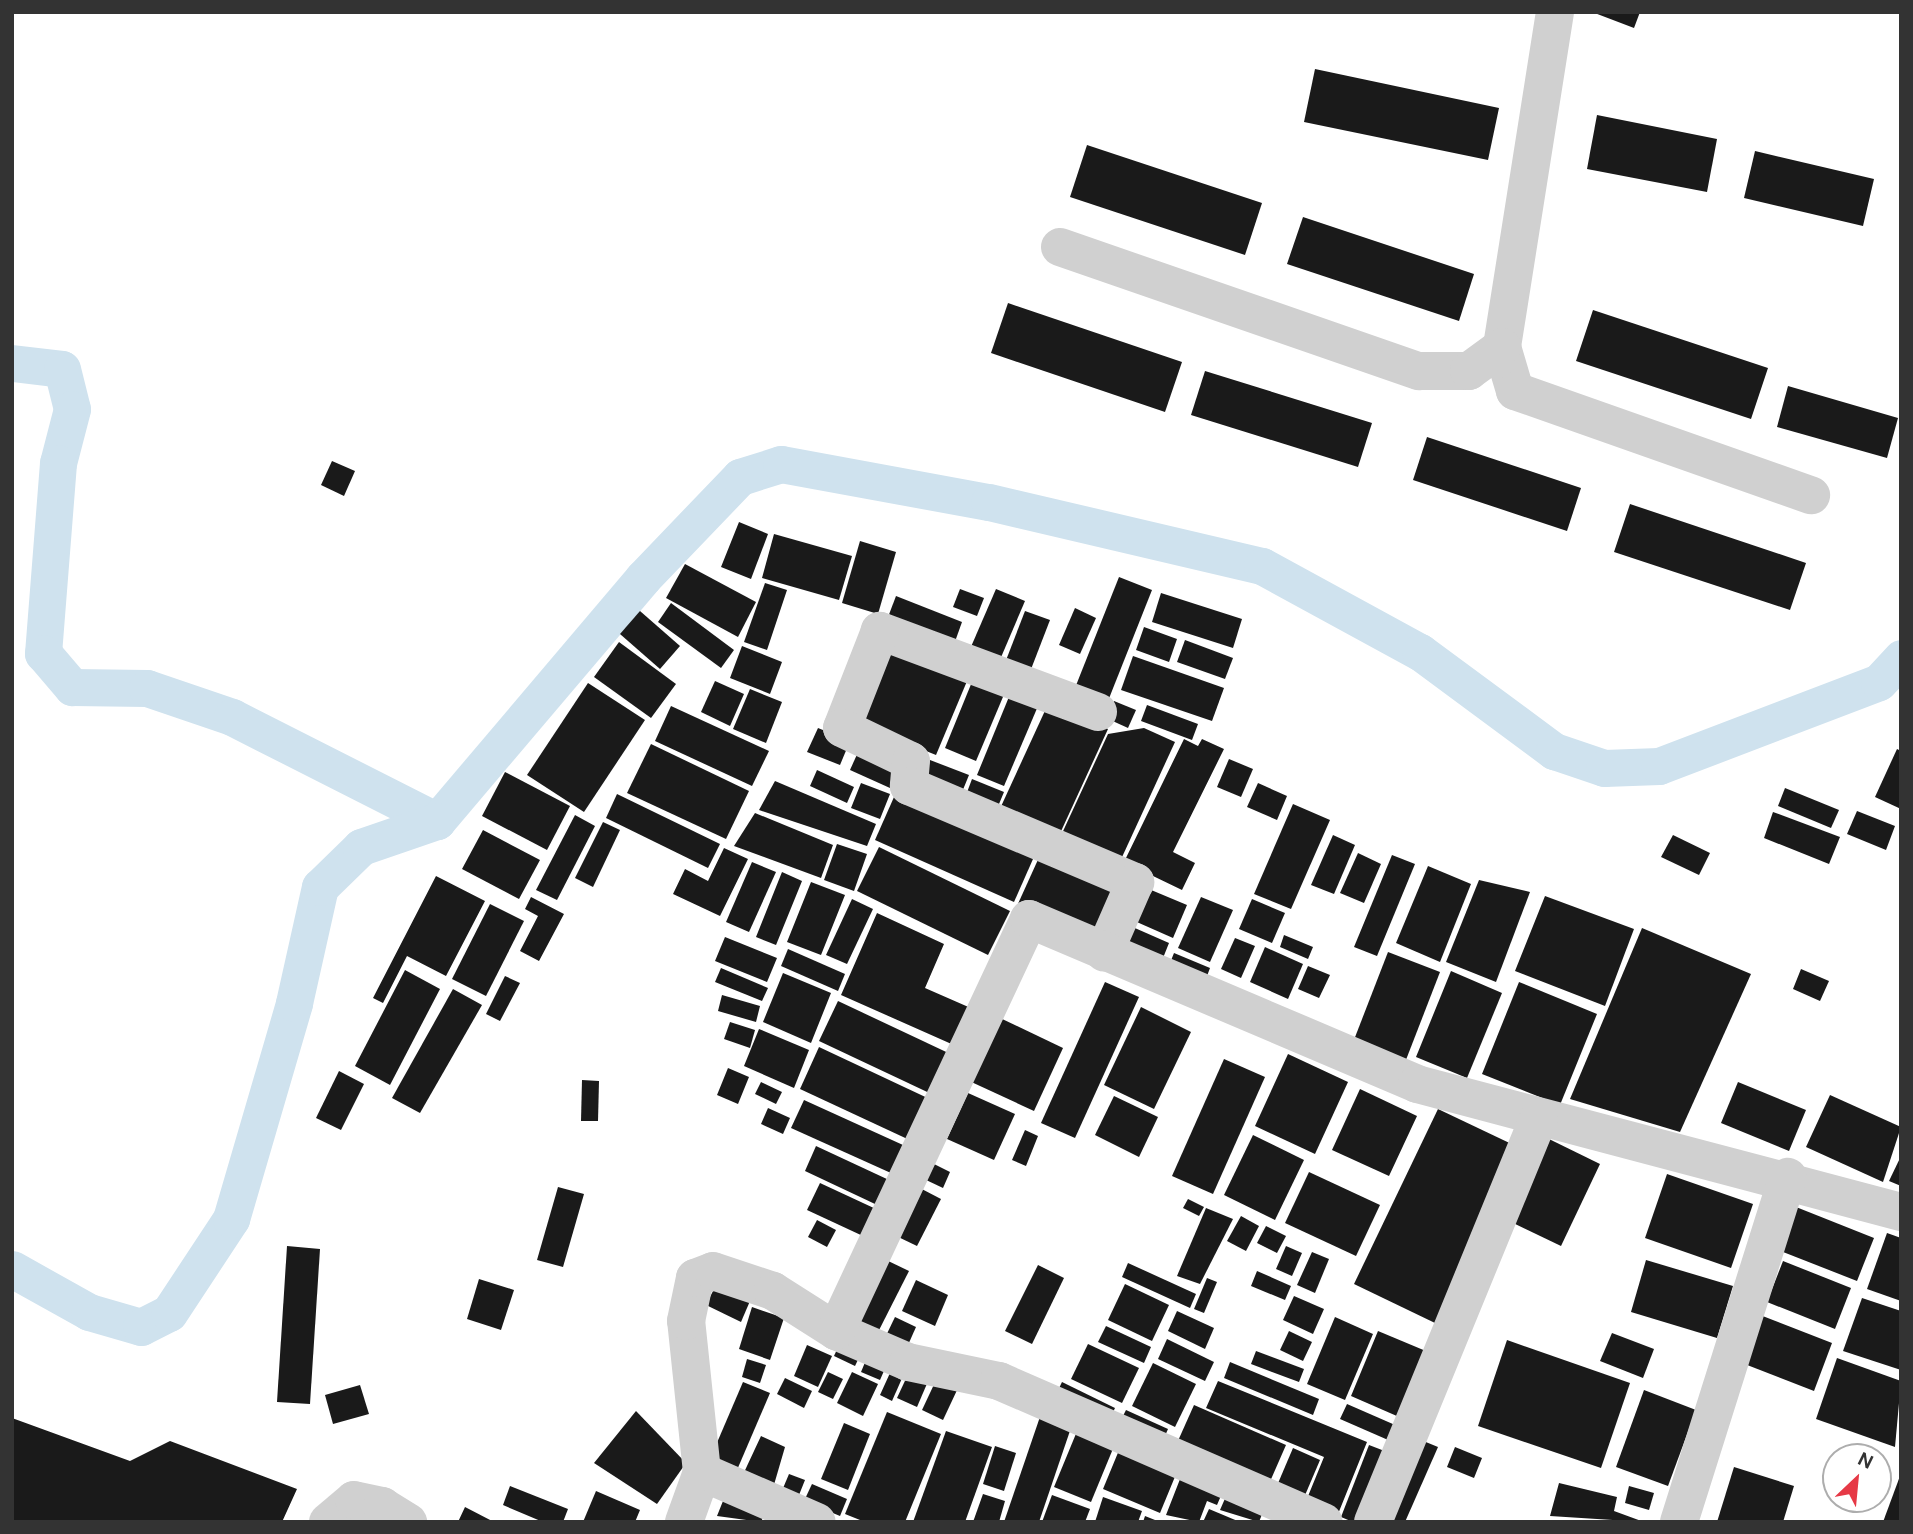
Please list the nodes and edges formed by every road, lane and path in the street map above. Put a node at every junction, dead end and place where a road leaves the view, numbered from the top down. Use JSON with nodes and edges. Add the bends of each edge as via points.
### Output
{"nodes":[{"id":1,"x":1555,"y":12,"type":"edge"},
{"id":2,"x":1060,"y":247,"type":"dead end"},
{"id":3,"x":1502,"y":347,"type":"junction"},
{"id":4,"x":1811,"y":495,"type":"dead end"},
{"id":5,"x":1098,"y":712,"type":"dead end"},
{"id":6,"x":1104,"y":953,"type":"junction"},
{"id":7,"x":1539,"y":1118,"type":"junction"},
{"id":8,"x":1788,"y":1177,"type":"junction"},
{"id":9,"x":1901,"y":1212,"type":"edge"},
{"id":10,"x":836,"y":1331,"type":"junction"},
{"id":11,"x":702,"y":1472,"type":"junction"},
{"id":12,"x":328,"y":1522,"type":"edge"},
{"id":13,"x":408,"y":1522,"type":"edge"},
{"id":14,"x":684,"y":1522,"type":"edge"},
{"id":15,"x":817,"y":1522,"type":"edge"},
{"id":16,"x":1324,"y":1522,"type":"edge"},
{"id":17,"x":1373,"y":1522,"type":"edge"},
{"id":18,"x":1679,"y":1522,"type":"edge"}],
"edges":[{"from":1,"to":3,"type":"street"},
{"from":2,"to":3,"type":"street","via":[[1419,370],[1469,371]]},
{"from":3,"to":4,"type":"street","via":[[1515,391],[1524,398]]},
{"from":5,"to":6,"type":"street","via":[[880,631],[842,728],[911,761],[909,786],[1135,882]]},
{"from":6,"to":7,"type":"street","via":[[1417,1084]]},
{"from":6,"to":10,"type":"street","via":[[1036,920],[1026,922]]},
{"from":7,"to":8,"type":"street"},
{"from":7,"to":17,"type":"street"},
{"from":8,"to":9,"type":"street"},
{"from":8,"to":18,"type":"street"},
{"from":10,"to":11,"type":"street","via":[[773,1291],[713,1271],[695,1278],[686,1321]]},
{"from":10,"to":16,"type":"street","via":[[908,1362],[999,1381]]},
{"from":11,"to":14,"type":"street"},
{"from":11,"to":15,"type":"street"},
{"from":12,"to":13,"type":"street","via":[[354,1500],[382,1506]]}]}
